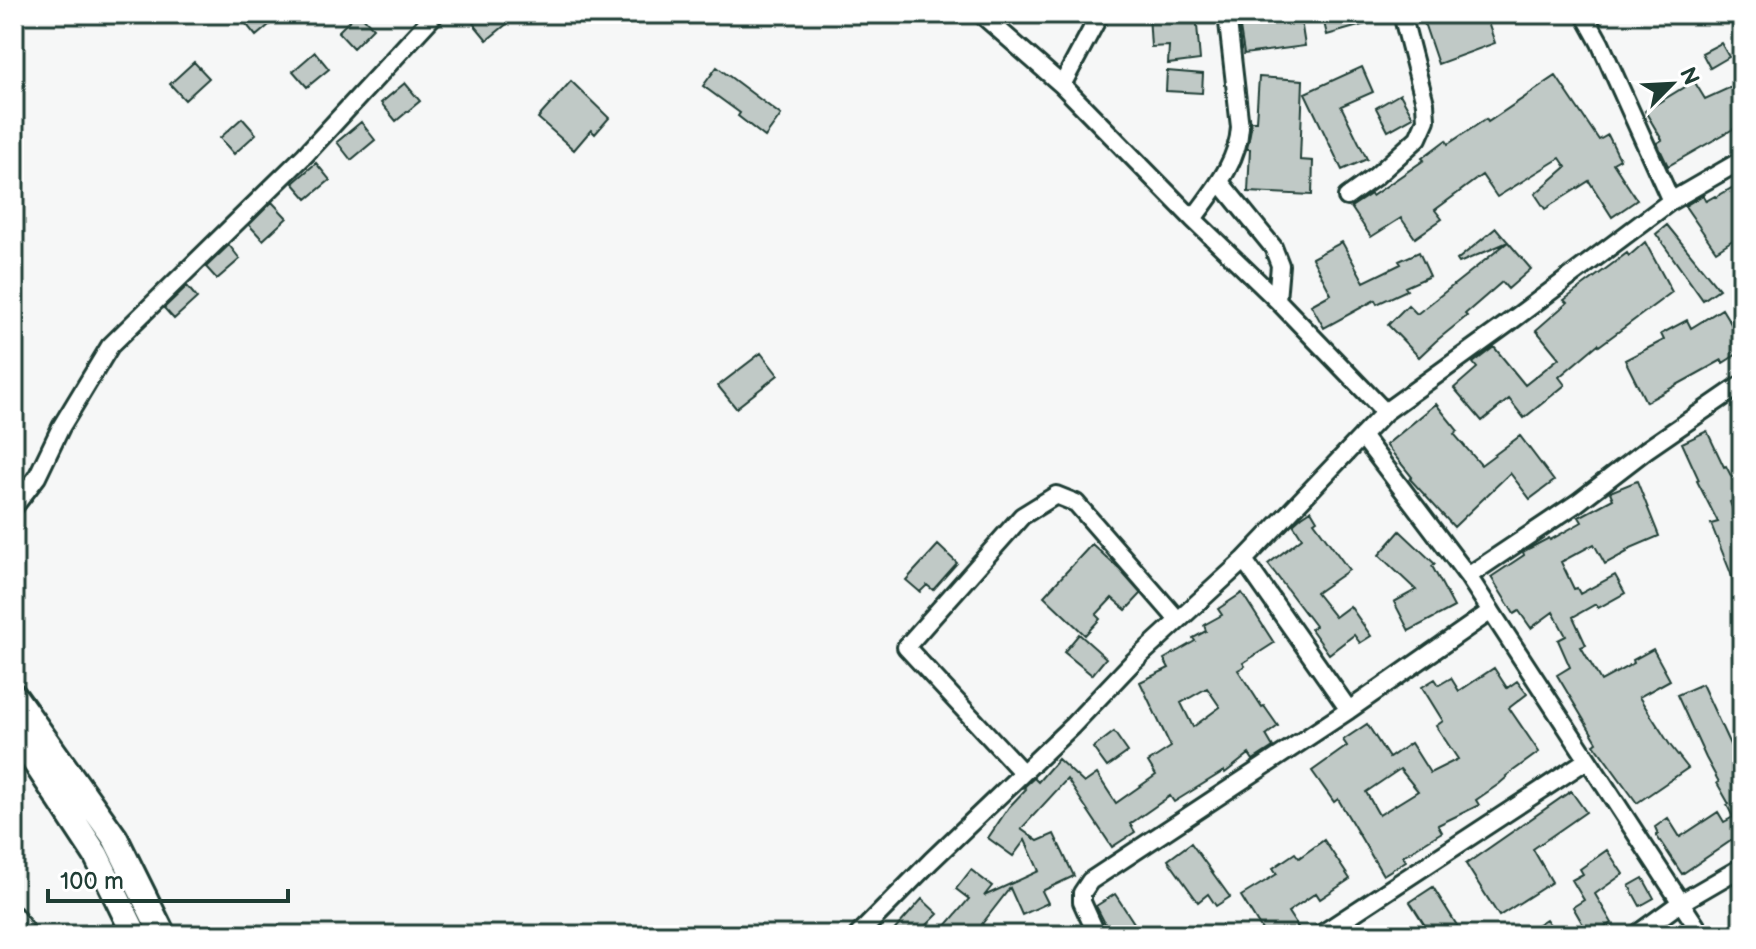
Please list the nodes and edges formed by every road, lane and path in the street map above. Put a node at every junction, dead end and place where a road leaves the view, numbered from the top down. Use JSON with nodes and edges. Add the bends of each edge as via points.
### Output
{"nodes":[{"id":1,"x":435,"y":14,"type":"edge"},
{"id":2,"x":981,"y":14,"type":"edge"},
{"id":3,"x":1227,"y":14,"type":"edge"},
{"id":4,"x":1402,"y":14,"type":"edge"},
{"id":5,"x":1584,"y":14,"type":"edge"},
{"id":6,"x":1099,"y":15,"type":"edge"},
{"id":7,"x":1062,"y":85,"type":"junction"},
{"id":8,"x":1742,"y":160,"type":"edge"},
{"id":9,"x":1220,"y":182,"type":"junction"},
{"id":10,"x":1347,"y":197,"type":"dead end"},
{"id":11,"x":1671,"y":201,"type":"junction"},
{"id":12,"x":1193,"y":219,"type":"junction"},
{"id":13,"x":1277,"y":300,"type":"junction"},
{"id":14,"x":1742,"y":384,"type":"edge"},
{"id":15,"x":1385,"y":412,"type":"junction"},
{"id":16,"x":1362,"y":436,"type":"junction"},
{"id":17,"x":14,"y":507,"type":"edge"},
{"id":18,"x":1244,"y":560,"type":"junction"},
{"id":19,"x":1468,"y":576,"type":"junction"},
{"id":20,"x":1491,"y":611,"type":"junction"},
{"id":21,"x":1178,"y":620,"type":"junction"},
{"id":22,"x":14,"y":696,"type":"edge"},
{"id":23,"x":1349,"y":710,"type":"junction"},
{"id":24,"x":14,"y":734,"type":"edge"},
{"id":25,"x":1587,"y":760,"type":"junction"},
{"id":26,"x":1023,"y":773,"type":"junction"},
{"id":27,"x":1742,"y":867,"type":"edge"},
{"id":28,"x":1680,"y":903,"type":"junction"},
{"id":29,"x":14,"y":915,"type":"edge"},
{"id":30,"x":28,"y":935,"type":"edge"},
{"id":31,"x":135,"y":935,"type":"edge"},
{"id":32,"x":163,"y":935,"type":"edge"},
{"id":33,"x":858,"y":935,"type":"edge"},
{"id":34,"x":1097,"y":935,"type":"edge"},
{"id":35,"x":1320,"y":935,"type":"edge"},
{"id":36,"x":1636,"y":935,"type":"edge"},
{"id":37,"x":1702,"y":935,"type":"edge"}],
"edges":[{"from":1,"to":17,"type":"street","via":[[305,155],[110,346],[37,477]]},
{"from":2,"to":7,"type":"street"},
{"from":3,"to":9,"type":"street","via":[[1240,127],[1236,152]]},
{"from":4,"to":10,"type":"street","via":[[1426,120],[1418,138]]},
{"from":5,"to":11,"type":"street"},
{"from":6,"to":7,"type":"street"},
{"from":7,"to":12,"type":"street"},
{"from":8,"to":11,"type":"street"},
{"from":9,"to":12,"type":"street"},
{"from":9,"to":13,"type":"street","via":[[1273,247],[1280,265]]},
{"from":11,"to":15,"type":"street"},
{"from":12,"to":13,"type":"street"},
{"from":13,"to":15,"type":"street"},
{"from":14,"to":19,"type":"street"},
{"from":15,"to":16,"type":"street"},
{"from":16,"to":18,"type":"street"},
{"from":16,"to":19,"type":"street"},
{"from":18,"to":21,"type":"street"},
{"from":18,"to":23,"type":"street"},
{"from":19,"to":20,"type":"street"},
{"from":20,"to":23,"type":"street"},
{"from":20,"to":25,"type":"street"},
{"from":21,"to":26,"type":"street"},
{"from":21,"to":26,"type":"street","via":[[1076,503],[1056,495],[1022,516],[906,647]]},
{"from":22,"to":32,"type":"highway","via":[[115,838]]},
{"from":23,"to":34,"type":"street","via":[[1090,881],[1082,902]]},
{"from":24,"to":31,"type":"highway","via":[[96,855]]},
{"from":25,"to":28,"type":"street"},
{"from":25,"to":35,"type":"street"},
{"from":26,"to":33,"type":"street"},
{"from":27,"to":28,"type":"street"},
{"from":28,"to":36,"type":"street"},
{"from":28,"to":37,"type":"street"},
{"from":29,"to":30,"type":"street"}]}
